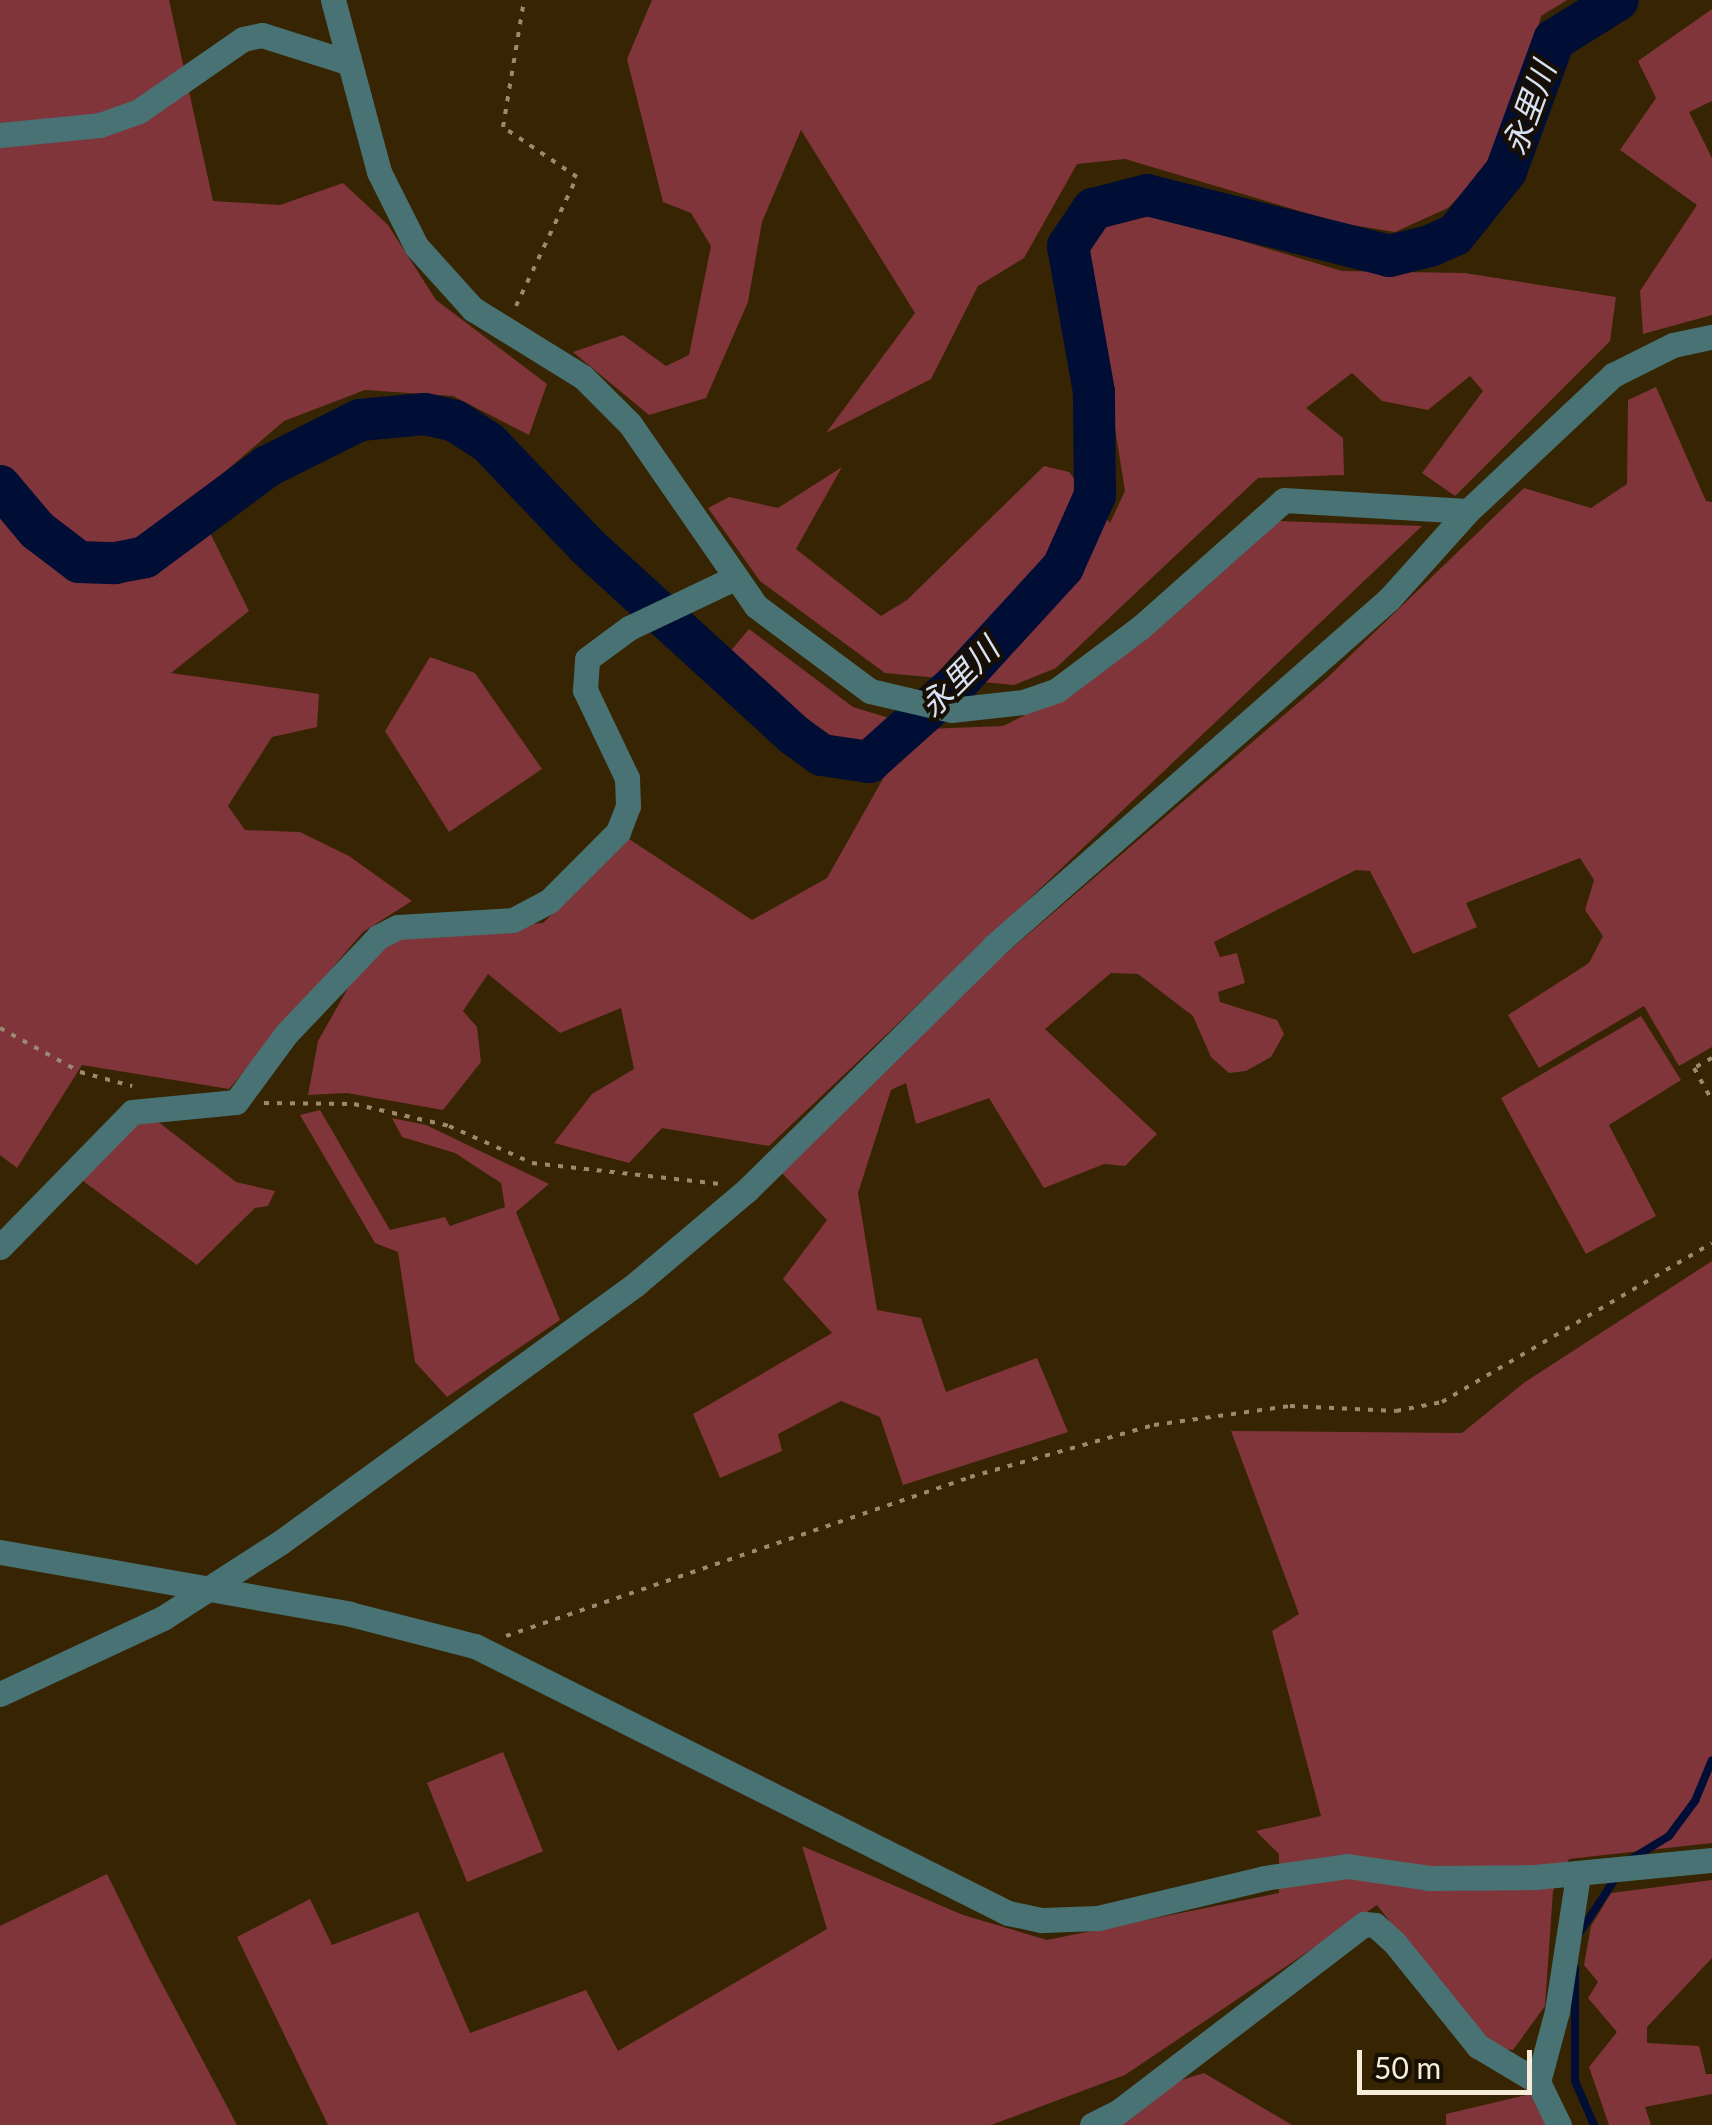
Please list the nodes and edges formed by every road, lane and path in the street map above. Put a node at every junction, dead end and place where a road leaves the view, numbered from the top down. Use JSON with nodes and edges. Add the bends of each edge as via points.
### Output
{"nodes":[{"id":1,"x":332,"y":0,"type":"edge"},
{"id":2,"x":524,"y":0,"type":"edge"},
{"id":3,"x":344,"y":61,"type":"junction"},
{"id":4,"x":0,"y":135,"type":"edge"},
{"id":5,"x":506,"y":329,"type":"junction"},
{"id":6,"x":1712,"y":337,"type":"edge"},
{"id":7,"x":1468,"y":511,"type":"junction"},
{"id":8,"x":732,"y":579,"type":"junction"},
{"id":9,"x":0,"y":1028,"type":"edge"},
{"id":10,"x":1712,"y":1058,"type":"edge"},
{"id":11,"x":142,"y":1089,"type":"dead end"},
{"id":12,"x":1712,"y":1101,"type":"edge"},
{"id":13,"x":236,"y":1102,"type":"junction"},
{"id":14,"x":746,"y":1190,"type":"junction"},
{"id":15,"x":1712,"y":1243,"type":"edge"},
{"id":16,"x":0,"y":1247,"type":"edge"},
{"id":17,"x":0,"y":1552,"type":"edge"},
{"id":18,"x":212,"y":1586,"type":"junction"},
{"id":19,"x":475,"y":1646,"type":"junction"},
{"id":20,"x":0,"y":1694,"type":"edge"},
{"id":21,"x":1712,"y":1860,"type":"edge"},
{"id":22,"x":1578,"y":1875,"type":"junction"},
{"id":23,"x":1538,"y":2082,"type":"junction"},
{"id":24,"x":1092,"y":2125,"type":"edge"},
{"id":25,"x":1559,"y":2125,"type":"edge"}],
"edges":[{"from":1,"to":3,"type":"street"},
{"from":2,"to":5,"type":"path","via":[[503,127],[577,177]]},
{"from":3,"to":4,"type":"street","via":[[262,34],[243,39],[139,111],[100,125]]},
{"from":3,"to":5,"type":"street","via":[[379,172],[416,246],[473,309]]},
{"from":5,"to":8,"type":"street","via":[[583,378],[630,424]]},
{"from":6,"to":7,"type":"street","via":[[1673,345],[1612,375]]},
{"from":7,"to":8,"type":"street","via":[[1284,500],[1141,627],[1057,690],[1023,702],[951,710],[870,691],[756,606]]},
{"from":7,"to":14,"type":"street","via":[[1389,599],[993,946]]},
{"from":8,"to":13,"type":"street","via":[[597,647],[582,673],[627,778],[628,806],[618,832],[549,902],[514,920],[398,926],[360,949]]},
{"from":9,"to":11,"type":"path","via":[[80,1072]]},
{"from":10,"to":12,"type":"path","via":[[1694,1068]]},
{"from":13,"to":14,"type":"path","via":[[354,1104],[450,1126],[532,1163]]},
{"from":13,"to":16,"type":"street","via":[[132,1112]]},
{"from":14,"to":18,"type":"street","via":[[638,1283]]},
{"from":15,"to":19,"type":"path","via":[[1442,1402],[1396,1411],[1290,1406],[1154,1425],[970,1477]]},
{"from":17,"to":18,"type":"street"},
{"from":18,"to":19,"type":"street"},
{"from":18,"to":20,"type":"street","via":[[50,1676]]},
{"from":19,"to":22,"type":"street","via":[[1008,1913],[1042,1920],[1098,1918],[1264,1878],[1346,1866],[1429,1878]]},
{"from":21,"to":22,"type":"street"},
{"from":22,"to":23,"type":"street","via":[[1557,2011]]},
{"from":23,"to":24,"type":"street","via":[[1478,2046],[1394,1942],[1376,1925],[1364,1924]]},
{"from":23,"to":25,"type":"street"}]}
